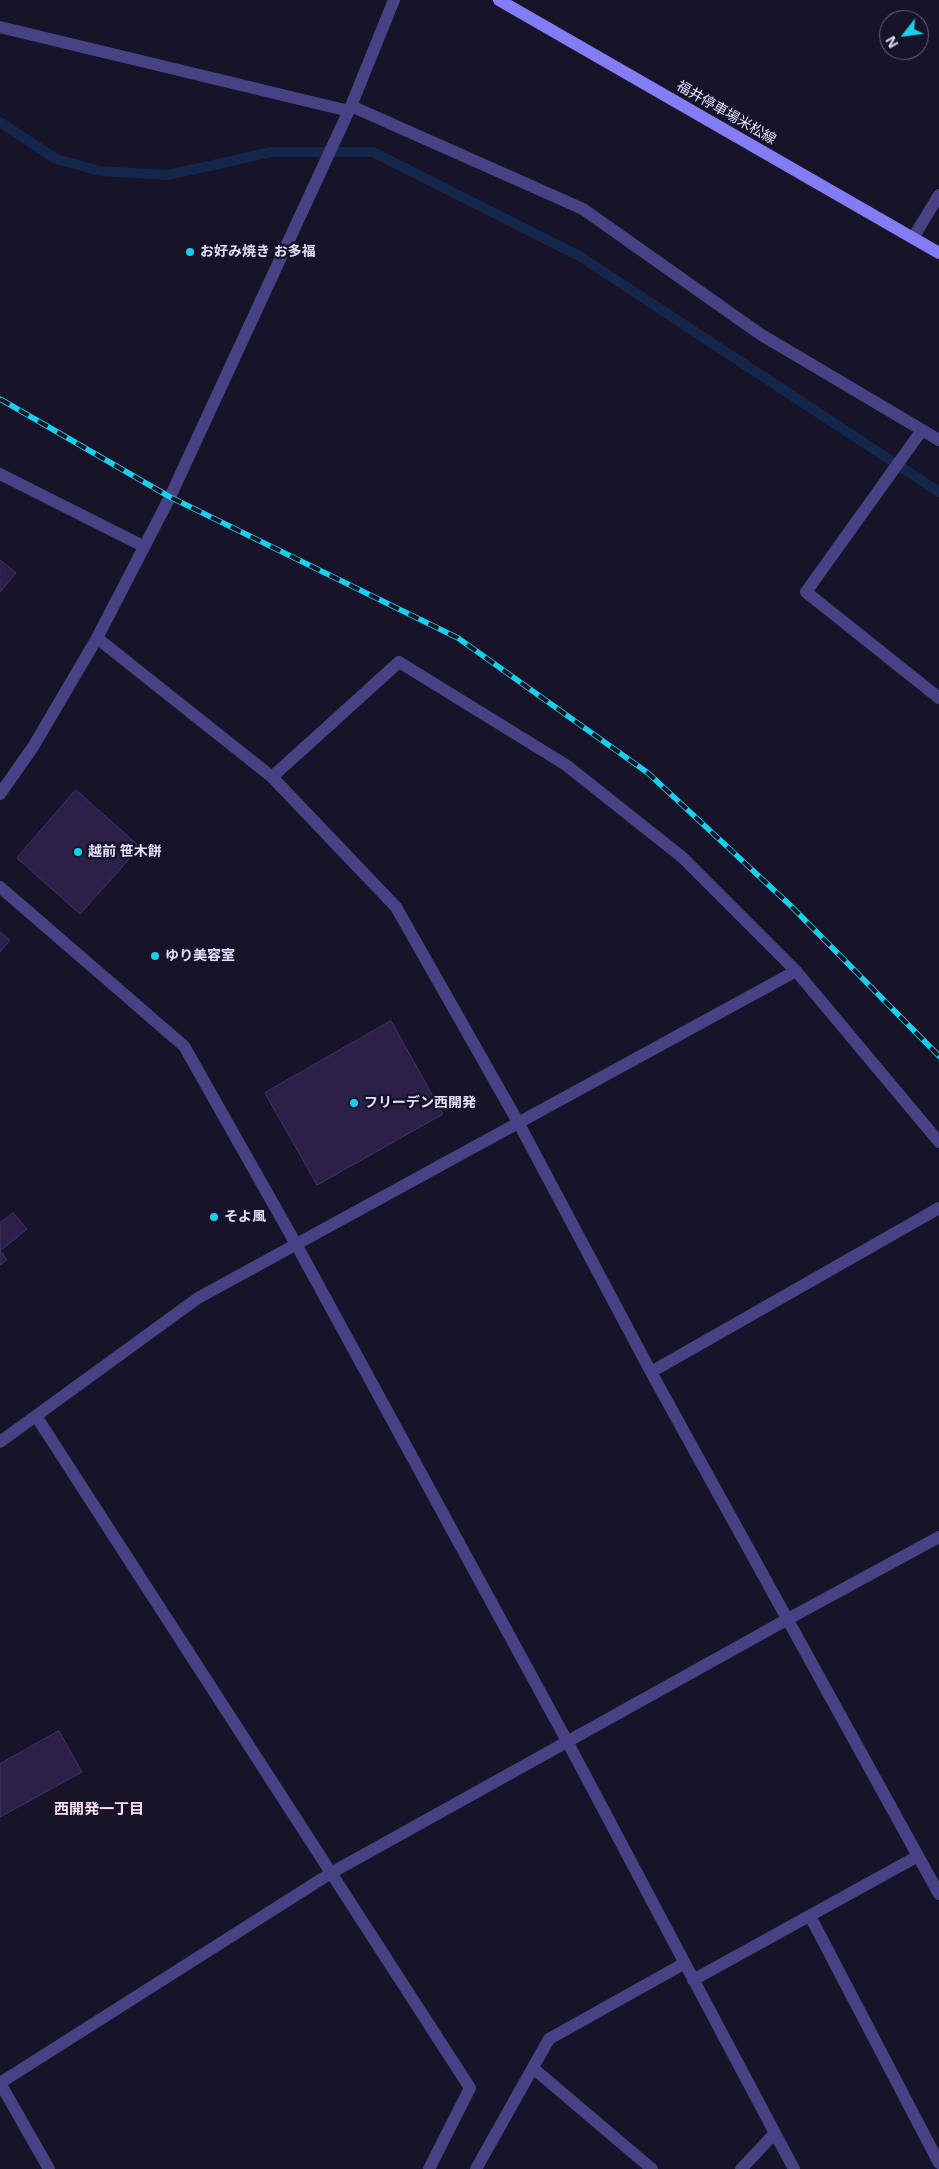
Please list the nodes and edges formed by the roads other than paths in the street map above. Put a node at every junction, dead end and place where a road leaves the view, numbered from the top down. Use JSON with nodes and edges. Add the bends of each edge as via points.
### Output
{"nodes":[{"id":1,"x":394,"y":0,"type":"edge"},
{"id":2,"x":499,"y":0,"type":"edge"},
{"id":3,"x":0,"y":27,"type":"edge"},
{"id":4,"x":350,"y":109,"type":"junction"},
{"id":5,"x":939,"y":194,"type":"edge"},
{"id":6,"x":913,"y":238,"type":"junction"},
{"id":7,"x":939,"y":253,"type":"edge"},
{"id":8,"x":922,"y":430,"type":"junction"},
{"id":9,"x":939,"y":440,"type":"edge"},
{"id":10,"x":0,"y":474,"type":"edge"},
{"id":11,"x":142,"y":546,"type":"junction"},
{"id":12,"x":97,"y":638,"type":"junction"},
{"id":13,"x":939,"y":698,"type":"edge"},
{"id":14,"x":272,"y":777,"type":"junction"},
{"id":15,"x":0,"y":794,"type":"edge"},
{"id":16,"x":0,"y":887,"type":"edge"},
{"id":17,"x":796,"y":970,"type":"junction"},
{"id":18,"x":518,"y":1122,"type":"junction"},
{"id":19,"x":939,"y":1142,"type":"edge"},
{"id":20,"x":939,"y":1208,"type":"edge"},
{"id":21,"x":296,"y":1244,"type":"junction"},
{"id":22,"x":651,"y":1372,"type":"junction"},
{"id":23,"x":36,"y":1416,"type":"junction"},
{"id":24,"x":0,"y":1442,"type":"edge"},
{"id":25,"x":939,"y":1537,"type":"edge"},
{"id":26,"x":788,"y":1619,"type":"junction"},
{"id":27,"x":567,"y":1741,"type":"junction"},
{"id":28,"x":918,"y":1856,"type":"junction"},
{"id":29,"x":331,"y":1873,"type":"junction"},
{"id":30,"x":939,"y":1894,"type":"edge"},
{"id":31,"x":810,"y":1916,"type":"junction"},
{"id":32,"x":685,"y":1963,"type":"junction"},
{"id":33,"x":693,"y":1980,"type":"junction"},
{"id":34,"x":533,"y":2068,"type":"junction"},
{"id":35,"x":0,"y":2083,"type":"edge"},
{"id":36,"x":775,"y":2133,"type":"junction"},
{"id":37,"x":939,"y":2163,"type":"edge"},
{"id":38,"x":49,"y":2169,"type":"edge"},
{"id":39,"x":429,"y":2169,"type":"edge"},
{"id":40,"x":476,"y":2169,"type":"edge"},
{"id":41,"x":652,"y":2169,"type":"edge"},
{"id":42,"x":741,"y":2169,"type":"edge"},
{"id":43,"x":794,"y":2169,"type":"edge"}],
"edges":[{"from":1,"to":4,"type":"street"},
{"from":2,"to":6,"type":"main road","name":"福井停車場米松線"},
{"from":3,"to":4,"type":"street"},
{"from":4,"to":8,"type":"street","via":[[583,209],[760,334]]},
{"from":4,"to":11,"type":"street","via":[[174,488]]},
{"from":5,"to":6,"type":"street"},
{"from":6,"to":7,"type":"main road","name":"福井停車場米松線"},
{"from":8,"to":9,"type":"street"},
{"from":8,"to":13,"type":"street","via":[[806,592]]},
{"from":10,"to":11,"type":"street"},
{"from":11,"to":12,"type":"street"},
{"from":12,"to":14,"type":"street"},
{"from":12,"to":15,"type":"street","via":[[33,747]]},
{"from":14,"to":17,"type":"street","via":[[398,662],[566,765],[682,857]]},
{"from":14,"to":18,"type":"street","via":[[396,908]]},
{"from":16,"to":21,"type":"street","via":[[184,1046]]},
{"from":17,"to":18,"type":"street"},
{"from":17,"to":19,"type":"street"},
{"from":18,"to":21,"type":"street"},
{"from":18,"to":22,"type":"street"},
{"from":20,"to":22,"type":"street"},
{"from":21,"to":23,"type":"street","via":[[198,1298]]},
{"from":21,"to":27,"type":"street"},
{"from":22,"to":26,"type":"street"},
{"from":23,"to":24,"type":"street"},
{"from":23,"to":29,"type":"street"},
{"from":25,"to":26,"type":"street"},
{"from":26,"to":27,"type":"street"},
{"from":26,"to":28,"type":"street"},
{"from":27,"to":29,"type":"street"},
{"from":27,"to":32,"type":"street"},
{"from":28,"to":30,"type":"street"},
{"from":28,"to":31,"type":"street"},
{"from":29,"to":35,"type":"street"},
{"from":29,"to":39,"type":"street","via":[[470,2088]]},
{"from":31,"to":33,"type":"street"},
{"from":31,"to":37,"type":"street"},
{"from":32,"to":33,"type":"street"},
{"from":32,"to":34,"type":"street","via":[[549,2039]]},
{"from":33,"to":36,"type":"street"},
{"from":34,"to":40,"type":"street"},
{"from":34,"to":41,"type":"street"},
{"from":35,"to":38,"type":"street"},
{"from":36,"to":42,"type":"street"},
{"from":36,"to":43,"type":"street"}]}
